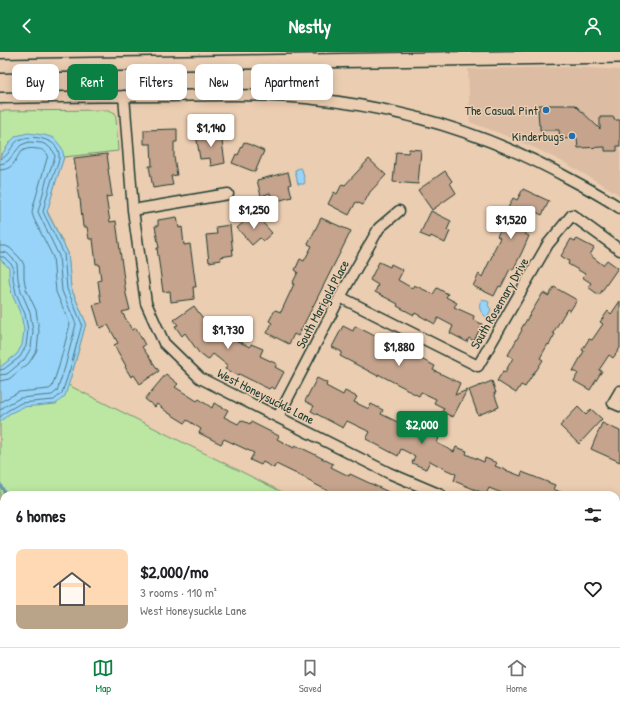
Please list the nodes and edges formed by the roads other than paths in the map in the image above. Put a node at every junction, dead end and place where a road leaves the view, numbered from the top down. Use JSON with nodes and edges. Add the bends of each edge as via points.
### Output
{"nodes":[{"id":1,"x":620,"y":56,"type":"edge"},
{"id":2,"x":341,"y":57,"type":"edge"},
{"id":3,"x":0,"y":66,"type":"edge"},
{"id":4,"x":124,"y":96,"type":"junction"},
{"id":5,"x":0,"y":98,"type":"edge"},
{"id":6,"x":228,"y":194,"type":"dead end"},
{"id":7,"x":620,"y":208,"type":"edge"},
{"id":8,"x":132,"y":210,"type":"junction"},
{"id":9,"x":399,"y":211,"type":"dead end"},
{"id":10,"x":620,"y":250,"type":"edge"},
{"id":11,"x":340,"y":297,"type":"junction"},
{"id":12,"x":620,"y":391,"type":"edge"},
{"id":13,"x":617,"y":404,"type":"edge"},
{"id":14,"x":278,"y":417,"type":"junction"},
{"id":15,"x":432,"y":491,"type":"edge"}],
"edges":[{"from":1,"to":2,"type":"main road"},
{"from":2,"to":3,"type":"main road"},
{"from":4,"to":5,"type":"street"},
{"from":4,"to":7,"type":"street","via":[[288,96],[393,112],[434,122],[506,147],[535,160]]},
{"from":4,"to":8,"type":"street","name":"West Honeysuckle Lane"},
{"from":6,"to":8,"type":"street"},
{"from":8,"to":14,"type":"street","name":"West Honeysuckle Lane","via":[[146,303],[164,343],[200,378]]},
{"from":9,"to":11,"type":"street","name":"South Marigold Place","via":[[379,228]]},
{"from":10,"to":11,"type":"street","name":"South Rosemary Drive","via":[[572,215],[548,244],[478,366]]},
{"from":11,"to":14,"type":"street","name":"South Marigold Place"},
{"from":12,"to":13,"type":"street"},
{"from":14,"to":15,"type":"street","name":"West Honeysuckle Lane"}]}
